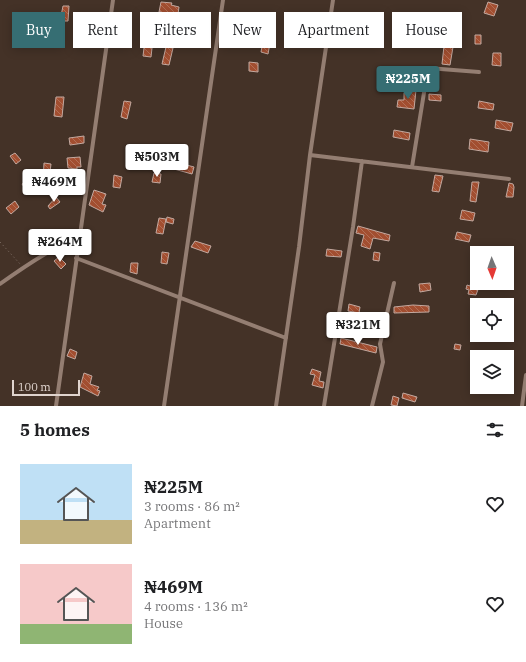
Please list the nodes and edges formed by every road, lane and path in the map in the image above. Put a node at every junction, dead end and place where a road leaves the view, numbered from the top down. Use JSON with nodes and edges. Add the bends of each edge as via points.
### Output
{"nodes":[{"id":1,"x":113,"y":0,"type":"edge"},
{"id":2,"x":223,"y":0,"type":"edge"},
{"id":3,"x":333,"y":0,"type":"edge"},
{"id":4,"x":479,"y":72,"type":"dead end"},
{"id":5,"x":310,"y":155,"type":"junction"},
{"id":6,"x":362,"y":161,"type":"junction"},
{"id":7,"x":412,"y":167,"type":"junction"},
{"id":8,"x":509,"y":179,"type":"dead end"},
{"id":9,"x":79,"y":236,"type":"junction"},
{"id":10,"x":0,"y":242,"type":"edge"},
{"id":11,"x":76,"y":258,"type":"junction"},
{"id":12,"x":23,"y":267,"type":"junction"},
{"id":13,"x":394,"y":283,"type":"dead end"},
{"id":14,"x":0,"y":284,"type":"edge"},
{"id":15,"x":180,"y":297,"type":"junction"},
{"id":16,"x":286,"y":338,"type":"junction"},
{"id":17,"x":526,"y":376,"type":"edge"},
{"id":18,"x":56,"y":406,"type":"edge"},
{"id":19,"x":164,"y":406,"type":"edge"},
{"id":20,"x":276,"y":406,"type":"edge"},
{"id":21,"x":324,"y":406,"type":"edge"},
{"id":22,"x":372,"y":406,"type":"edge"},
{"id":23,"x":522,"y":406,"type":"edge"}],
"edges":[{"from":1,"to":9,"type":"street"},
{"from":2,"to":15,"type":"street"},
{"from":3,"to":5,"type":"street"},
{"from":4,"to":7,"type":"street","via":[[428,68]]},
{"from":5,"to":6,"type":"street"},
{"from":5,"to":16,"type":"street"},
{"from":6,"to":7,"type":"street"},
{"from":6,"to":21,"type":"street","via":[[354,227]]},
{"from":7,"to":8,"type":"street"},
{"from":9,"to":11,"type":"street"},
{"from":9,"to":12,"type":"street"},
{"from":10,"to":12,"type":"path"},
{"from":11,"to":15,"type":"street"},
{"from":11,"to":18,"type":"street"},
{"from":12,"to":14,"type":"street"},
{"from":13,"to":22,"type":"street","via":[[380,344],[383,362]]},
{"from":15,"to":16,"type":"street"},
{"from":15,"to":19,"type":"street"},
{"from":16,"to":20,"type":"street"},
{"from":17,"to":23,"type":"street"}]}
